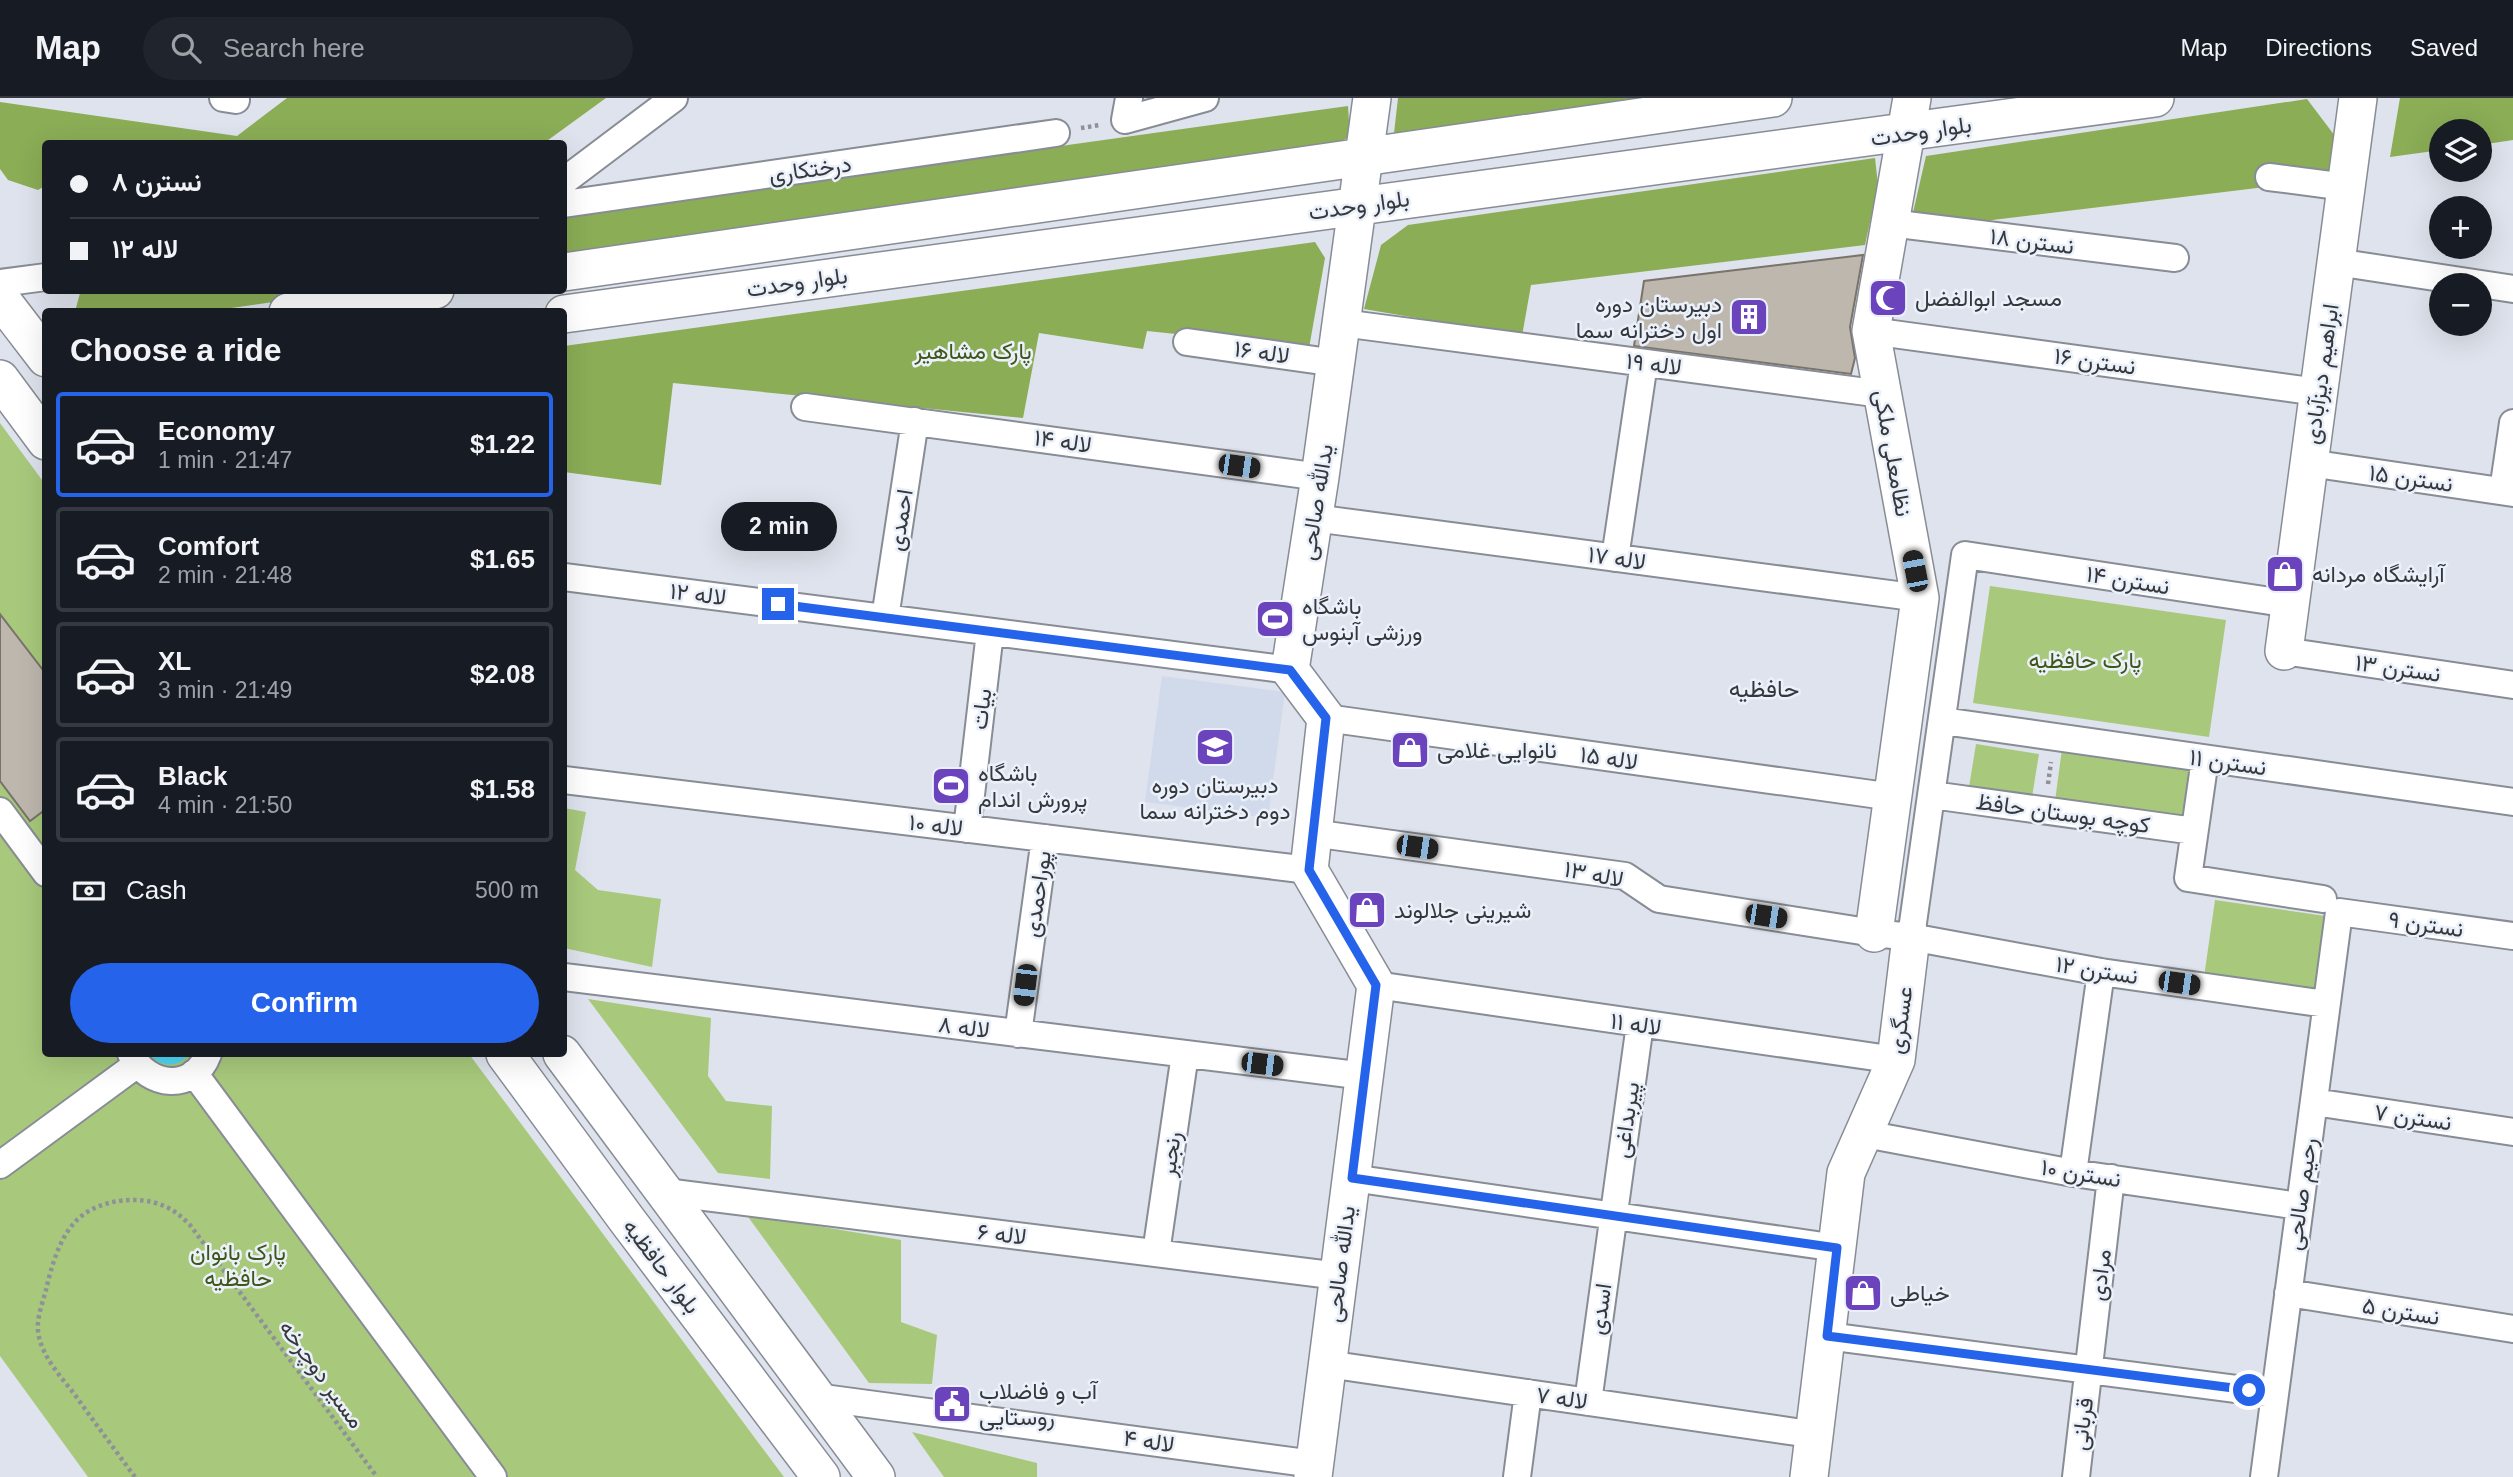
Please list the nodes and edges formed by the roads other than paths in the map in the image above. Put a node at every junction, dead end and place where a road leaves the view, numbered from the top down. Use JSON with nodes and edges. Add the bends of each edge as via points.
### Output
{"nodes":[{"id":1,"x":674,"y":98,"type":"edge"},
{"id":2,"x":1205,"y":98,"type":"edge"},
{"id":3,"x":1372,"y":98,"type":"edge"},
{"id":4,"x":1773,"y":98,"type":"edge"},
{"id":5,"x":1912,"y":98,"type":"edge"},
{"id":6,"x":2155,"y":98,"type":"edge"},
{"id":7,"x":2358,"y":98,"type":"edge"},
{"id":8,"x":1127,"y":109,"type":"edge"},
{"id":9,"x":1056,"y":133,"type":"road end"},
{"id":10,"x":1906,"y":134,"type":"junction"},
{"id":11,"x":1364,"y":158,"type":"junction"},
{"id":12,"x":2269,"y":177,"type":"dead end"},
{"id":13,"x":567,"y":179,"type":"edge"},
{"id":14,"x":2346,"y":187,"type":"junction"},
{"id":15,"x":567,"y":204,"type":"edge"},
{"id":16,"x":1357,"y":205,"type":"junction"},
{"id":17,"x":1890,"y":223,"type":"junction"},
{"id":18,"x":2175,"y":258,"type":"dead end"},
{"id":19,"x":2336,"y":262,"type":"junction"},
{"id":20,"x":567,"y":272,"type":"edge"},
{"id":21,"x":42,"y":278,"type":"edge"},
{"id":22,"x":0,"y":283,"type":"edge"},
{"id":23,"x":2513,"y":289,"type":"edge"},
{"id":24,"x":0,"y":290,"type":"edge"},
{"id":25,"x":408,"y":294,"type":"edge"},
{"id":26,"x":0,"y":298,"type":"edge"},
{"id":27,"x":316,"y":308,"type":"edge"},
{"id":28,"x":42,"y":312,"type":"edge"},
{"id":29,"x":567,"y":314,"type":"edge"},
{"id":30,"x":1342,"y":323,"type":"junction"},
{"id":31,"x":1871,"y":331,"type":"junction"},
{"id":32,"x":1187,"y":342,"type":"dead end"},
{"id":33,"x":42,"y":353,"type":"edge"},
{"id":34,"x":1336,"y":363,"type":"junction"},
{"id":35,"x":1644,"y":363,"type":"junction"},
{"id":36,"x":0,"y":379,"type":"edge"},
{"id":37,"x":2319,"y":393,"type":"junction"},
{"id":38,"x":1882,"y":394,"type":"junction"},
{"id":39,"x":805,"y":407,"type":"dead end"},
{"id":40,"x":915,"y":421,"type":"junction"},
{"id":41,"x":2513,"y":423,"type":"edge"},
{"id":42,"x":42,"y":436,"type":"edge"},
{"id":43,"x":2309,"y":463,"type":"junction"},
{"id":44,"x":1320,"y":477,"type":"junction"},
{"id":45,"x":2508,"y":492,"type":"edge"},
{"id":46,"x":1314,"y":518,"type":"junction"},
{"id":47,"x":1965,"y":555,"type":"joint"},
{"id":48,"x":1615,"y":558,"type":"junction"},
{"id":49,"x":567,"y":577,"type":"edge"},
{"id":50,"x":1920,"y":598,"type":"junction"},
{"id":51,"x":2290,"y":604,"type":"junction"},
{"id":52,"x":885,"y":618,"type":"junction"},
{"id":53,"x":990,"y":632,"type":"junction"},
{"id":54,"x":2284,"y":651,"type":"joint"},
{"id":55,"x":1290,"y":670,"type":"junction"},
{"id":56,"x":2513,"y":685,"type":"edge"},
{"id":57,"x":1326,"y":718,"type":"junction"},
{"id":58,"x":1943,"y":721,"type":"junction"},
{"id":59,"x":1900,"y":749,"type":"junction"},
{"id":60,"x":1938,"y":754,"type":"junction"},
{"id":61,"x":2205,"y":758,"type":"junction"},
{"id":62,"x":567,"y":780,"type":"edge"},
{"id":63,"x":1932,"y":795,"type":"junction"},
{"id":64,"x":1893,"y":797,"type":"junction"},
{"id":65,"x":2513,"y":802,"type":"edge"},
{"id":66,"x":0,"y":811,"type":"edge"},
{"id":67,"x":967,"y":829,"type":"junction"},
{"id":68,"x":2194,"y":831,"type":"junction"},
{"id":69,"x":1312,"y":833,"type":"junction"},
{"id":70,"x":1045,"y":838,"type":"junction"},
{"id":71,"x":42,"y":868,"type":"edge"},
{"id":72,"x":1309,"y":870,"type":"junction"},
{"id":73,"x":2331,"y":905,"type":"junction"},
{"id":74,"x":1874,"y":933,"type":"junction"},
{"id":75,"x":2513,"y":936,"type":"edge"},
{"id":76,"x":1911,"y":937,"type":"junction"},
{"id":77,"x":2101,"y":972,"type":"junction"},
{"id":78,"x":567,"y":977,"type":"edge"},
{"id":79,"x":1376,"y":985,"type":"junction"},
{"id":80,"x":2326,"y":1004,"type":"junction"},
{"id":81,"x":1640,"y":1024,"type":"junction"},
{"id":82,"x":1018,"y":1034,"type":"junction"},
{"id":83,"x":1185,"y":1054,"type":"junction"},
{"id":84,"x":507,"y":1057,"type":"edge"},
{"id":85,"x":564,"y":1057,"type":"edge"},
{"id":86,"x":134,"y":1059,"type":"edge"},
{"id":87,"x":1896,"y":1060,"type":"junction"},
{"id":88,"x":201,"y":1063,"type":"edge"},
{"id":89,"x":1365,"y":1076,"type":"junction"},
{"id":90,"x":2314,"y":1102,"type":"junction"},
{"id":91,"x":2513,"y":1132,"type":"edge"},
{"id":92,"x":1865,"y":1134,"type":"junction"},
{"id":93,"x":0,"y":1165,"type":"edge"},
{"id":94,"x":2073,"y":1173,"type":"junction"},
{"id":95,"x":1352,"y":1178,"type":"junction"},
{"id":96,"x":2111,"y":1178,"type":"junction"},
{"id":97,"x":665,"y":1192,"type":"junction"},
{"id":98,"x":2299,"y":1206,"type":"junction"},
{"id":99,"x":1613,"y":1216,"type":"junction"},
{"id":100,"x":627,"y":1220,"type":"junction"},
{"id":101,"x":1837,"y":1248,"type":"junction"},
{"id":102,"x":1156,"y":1253,"type":"junction"},
{"id":103,"x":1339,"y":1276,"type":"junction"},
{"id":104,"x":2288,"y":1293,"type":"junction"},
{"id":105,"x":2513,"y":1329,"type":"edge"},
{"id":106,"x":1827,"y":1336,"type":"junction"},
{"id":107,"x":1328,"y":1364,"type":"junction"},
{"id":108,"x":2088,"y":1371,"type":"junction"},
{"id":109,"x":1528,"y":1393,"type":"junction"},
{"id":110,"x":2275,"y":1394,"type":"junction"},
{"id":111,"x":816,"y":1397,"type":"junction"},
{"id":112,"x":1588,"y":1402,"type":"junction"},
{"id":113,"x":1796,"y":1432,"type":"dead end"},
{"id":114,"x":1313,"y":1470,"type":"edge"},
{"id":115,"x":493,"y":1477,"type":"edge"},
{"id":116,"x":821,"y":1477,"type":"edge"},
{"id":117,"x":876,"y":1477,"type":"edge"},
{"id":118,"x":1517,"y":1477,"type":"edge"},
{"id":119,"x":1809,"y":1477,"type":"edge"},
{"id":120,"x":2076,"y":1477,"type":"edge"},
{"id":121,"x":2264,"y":1477,"type":"edge"}],
"edges":[{"from":1,"to":13,"type":"street"},
{"from":2,"to":8,"type":"street"},
{"from":3,"to":11,"type":"street","name":"یدالله صالحی"},
{"from":4,"to":11,"type":"street","name":"بلوار وحدت"},
{"from":5,"to":10,"type":"street","name":"نظامعلی ملکی"},
{"from":6,"to":10,"type":"street","name":"بلوار وحدت"},
{"from":7,"to":14,"type":"street","name":"ابراهیم دیزآبادی"},
{"from":9,"to":15,"type":"street","name":"درختکاری"},
{"from":10,"to":16,"type":"street","name":"بلوار وحدت"},
{"from":10,"to":17,"type":"street","name":"نظامعلی ملکی"},
{"from":11,"to":16,"type":"street","name":"یدالله صالحی"},
{"from":11,"to":20,"type":"street","name":"بلوار وحدت"},
{"from":12,"to":14,"type":"street"},
{"from":14,"to":19,"type":"street","name":"ابراهیم دیزآبادی"},
{"from":16,"to":29,"type":"street","name":"بلوار وحدت"},
{"from":16,"to":30,"type":"street","name":"یدالله صالحی"},
{"from":17,"to":18,"type":"street","name":"نسترن ۱۸"},
{"from":17,"to":31,"type":"street","name":"نظامعلی ملکی"},
{"from":19,"to":23,"type":"street"},
{"from":19,"to":37,"type":"street","name":"ابراهیم دیزآبادی"},
{"from":21,"to":22,"type":"street"},
{"from":24,"to":28,"type":"street"},
{"from":25,"to":27,"type":"street"},
{"from":26,"to":33,"type":"street"},
{"from":30,"to":34,"type":"street","name":"یدالله صالحی"},
{"from":30,"to":35,"type":"street","name":"لاله ۱۹"},
{"from":31,"to":37,"type":"street","name":"نسترن ۱۶"},
{"from":31,"to":38,"type":"street","name":"نظامعلی ملکی"},
{"from":32,"to":34,"type":"street","name":"لاله ۱۶"},
{"from":34,"to":44,"type":"street","name":"یدالله صالحی"},
{"from":35,"to":38,"type":"street","name":"لاله ۱۹"},
{"from":35,"to":48,"type":"street"},
{"from":36,"to":42,"type":"street"},
{"from":37,"to":43,"type":"street","name":"ابراهیم دیزآبادی"},
{"from":38,"to":50,"type":"street","name":"نظامعلی ملکی"},
{"from":39,"to":40,"type":"street","name":"لاله ۱۴"},
{"from":40,"to":44,"type":"street","name":"لاله ۱۴"},
{"from":40,"to":52,"type":"street","name":"احمدی"},
{"from":41,"to":45,"type":"street"},
{"from":43,"to":45,"type":"street","name":"نسترن ۱۵"},
{"from":43,"to":51,"type":"street","name":"ابراهیم دیزآبادی"},
{"from":44,"to":46,"type":"street","name":"یدالله صالحی"},
{"from":46,"to":48,"type":"street","name":"لاله ۱۷"},
{"from":46,"to":55,"type":"street","name":"یدالله صالحی"},
{"from":47,"to":51,"type":"street","name":"نسترن ۱۴"},
{"from":47,"to":58,"type":"street","name":"عسگری"},
{"from":48,"to":50,"type":"street","name":"لاله ۱۷"},
{"from":49,"to":52,"type":"street","name":"لاله ۱۲"},
{"from":50,"to":59,"type":"street","name":"نظامعلی ملکی"},
{"from":51,"to":54,"type":"street","name":"ابراهیم دیزآبادی"},
{"from":52,"to":53,"type":"street","name":"لاله ۱۲"},
{"from":53,"to":55,"type":"street","name":"لاله ۱۲"},
{"from":53,"to":67,"type":"street","name":"بیات"},
{"from":54,"to":56,"type":"street","name":"نسترن ۱۳"},
{"from":55,"to":57,"type":"street"},
{"from":57,"to":64,"type":"street","name":"لاله ۱۵"},
{"from":57,"to":69,"type":"street"},
{"from":58,"to":60,"type":"street","name":"عسگری"},
{"from":58,"to":61,"type":"street","name":"نسترن ۱۱"},
{"from":59,"to":60,"type":"street"},
{"from":59,"to":64,"type":"street","name":"نظامعلی ملکی"},
{"from":60,"to":63,"type":"street","name":"عسگری"},
{"from":61,"to":65,"type":"street","name":"نسترن ۱۱"},
{"from":61,"to":68,"type":"street"},
{"from":62,"to":67,"type":"street","name":"لاله ۱۰"},
{"from":63,"to":68,"type":"street","name":"کوچه بوستان حافظ"},
{"from":63,"to":76,"type":"street","name":"عسگری"},
{"from":64,"to":74,"type":"street","name":"نظامعلی ملکی"},
{"from":66,"to":71,"type":"street"},
{"from":67,"to":70,"type":"street","name":"لاله ۱۰"},
{"from":68,"to":73,"type":"street","name":"نسترن ۹","via":[[2188,878]]},
{"from":69,"to":72,"type":"street"},
{"from":69,"to":74,"type":"street","name":"لاله ۱۳","via":[[1625,876],[1659,899]]},
{"from":70,"to":72,"type":"street","name":"لاله ۱۰"},
{"from":70,"to":82,"type":"street","name":"پوراحمدی"},
{"from":72,"to":79,"type":"street"},
{"from":73,"to":75,"type":"street","name":"نسترن ۹"},
{"from":73,"to":80,"type":"street","name":"رحیم صالحی"},
{"from":74,"to":76,"type":"street","name":"لاله ۱۳"},
{"from":76,"to":77,"type":"street","name":"نسترن ۱۲"},
{"from":76,"to":87,"type":"street","name":"عسگری"},
{"from":77,"to":80,"type":"street","name":"نسترن ۱۲"},
{"from":77,"to":94,"type":"street"},
{"from":78,"to":82,"type":"street","name":"لاله ۸"},
{"from":79,"to":81,"type":"street","name":"لاله ۱۱"},
{"from":79,"to":89,"type":"street","name":"یدالله صالحی"},
{"from":80,"to":90,"type":"street","name":"رحیم صالحی"},
{"from":81,"to":87,"type":"street","name":"لاله ۱۱"},
{"from":81,"to":99,"type":"street","name":"پیربداغی"},
{"from":82,"to":83,"type":"street","name":"لاله ۸"},
{"from":83,"to":89,"type":"street","name":"لاله ۸"},
{"from":83,"to":102,"type":"street","name":"رنجبر"},
{"from":84,"to":100,"type":"street","name":"بلوار حافظیه"},
{"from":85,"to":97,"type":"street","name":"بلوار حافظیه"},
{"from":86,"to":88,"type":"street","via":[[148,1075],[163,1081],[179,1080]]},
{"from":86,"to":93,"type":"street"},
{"from":87,"to":92,"type":"street","name":"عسگری"},
{"from":88,"to":115,"type":"street"},
{"from":89,"to":95,"type":"street","name":"یدالله صالحی"},
{"from":90,"to":91,"type":"street","name":"نسترن ۷"},
{"from":90,"to":98,"type":"street","name":"رحیم صالحی"},
{"from":92,"to":94,"type":"street","name":"نسترن ۱۰"},
{"from":92,"to":101,"type":"street","name":"عسگری","via":[[1846,1173]]},
{"from":94,"to":96,"type":"street","name":"نسترن ۱۰"},
{"from":95,"to":99,"type":"street"},
{"from":95,"to":103,"type":"street","name":"یدالله صالحی"},
{"from":96,"to":98,"type":"street","name":"نسترن ۱۰"},
{"from":96,"to":108,"type":"street","name":"مرادی"},
{"from":97,"to":100,"type":"street"},
{"from":97,"to":102,"type":"street","name":"لاله ۶"},
{"from":97,"to":111,"type":"street","name":"بلوار حافظیه"},
{"from":98,"to":104,"type":"street","name":"رحیم صالحی"},
{"from":99,"to":101,"type":"street"},
{"from":99,"to":112,"type":"street","name":"اسدی"},
{"from":100,"to":116,"type":"street","name":"بلوار حافظیه"},
{"from":101,"to":106,"type":"street","name":"عسگری"},
{"from":102,"to":103,"type":"street","name":"لاله ۶"},
{"from":103,"to":107,"type":"street","name":"یدالله صالحی"},
{"from":104,"to":105,"type":"street","name":"نسترن ۵"},
{"from":104,"to":110,"type":"street","name":"رحیم صالحی"},
{"from":106,"to":108,"type":"street"},
{"from":106,"to":119,"type":"street","name":"عسگری"},
{"from":107,"to":109,"type":"street","name":"لاله ۷"},
{"from":107,"to":114,"type":"street","name":"یدالله صالحی"},
{"from":108,"to":110,"type":"street"},
{"from":108,"to":120,"type":"street","name":"قربانی"},
{"from":109,"to":112,"type":"street","name":"لاله ۷"},
{"from":109,"to":118,"type":"street"},
{"from":110,"to":121,"type":"street","name":"رحیم صالحی"},
{"from":111,"to":114,"type":"street","name":"لاله ۴"},
{"from":111,"to":117,"type":"street","name":"بلوار حافظیه"},
{"from":112,"to":113,"type":"street","name":"لاله ۷"}]}
